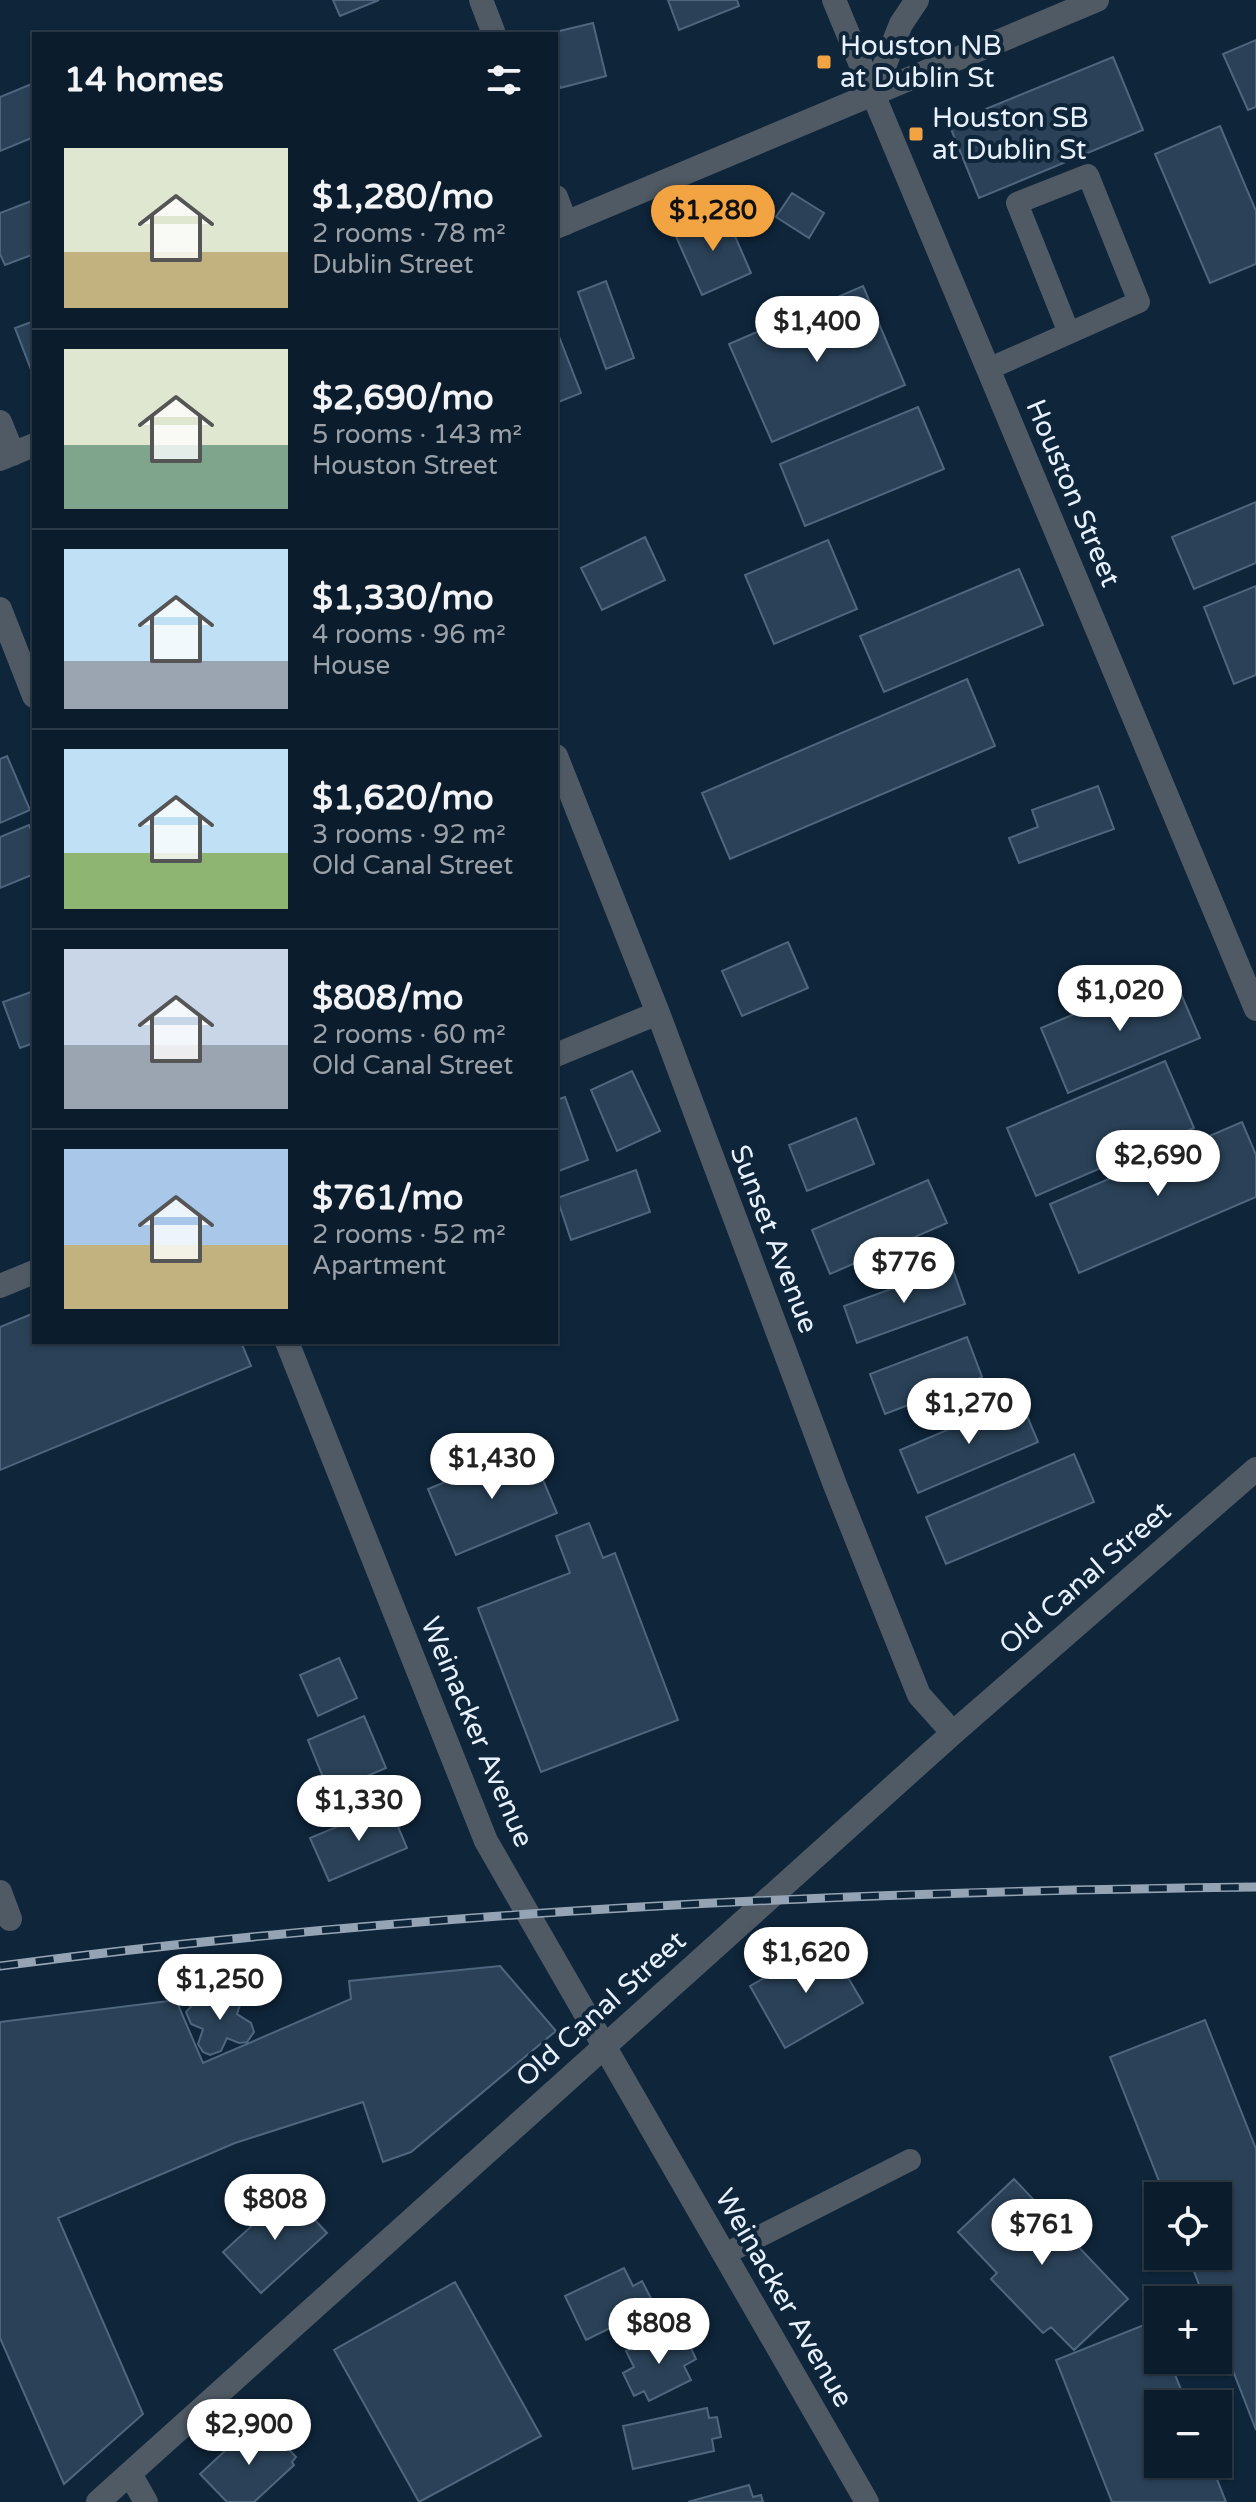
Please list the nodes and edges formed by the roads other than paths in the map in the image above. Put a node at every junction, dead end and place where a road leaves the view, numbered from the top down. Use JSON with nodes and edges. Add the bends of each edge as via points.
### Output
{"nodes":[{"id":1,"x":481,"y":0,"type":"edge"},
{"id":2,"x":834,"y":0,"type":"edge"},
{"id":3,"x":917,"y":0,"type":"edge"},
{"id":4,"x":1097,"y":0,"type":"edge"},
{"id":5,"x":493,"y":32,"type":"edge"},
{"id":6,"x":873,"y":94,"type":"junction"},
{"id":7,"x":561,"y":225,"type":"edge"},
{"id":8,"x":1069,"y":333,"type":"junction"},
{"id":9,"x":988,"y":369,"type":"junction"},
{"id":10,"x":0,"y":422,"type":"edge"},
{"id":11,"x":16,"y":452,"type":"edge"},
{"id":12,"x":0,"y":609,"type":"edge"},
{"id":13,"x":32,"y":691,"type":"edge"},
{"id":14,"x":558,"y":761,"type":"edge"},
{"id":15,"x":1256,"y":1009,"type":"edge"},
{"id":16,"x":658,"y":1013,"type":"junction"},
{"id":17,"x":558,"y":1054,"type":"edge"},
{"id":18,"x":32,"y":1273,"type":"edge"},
{"id":19,"x":0,"y":1286,"type":"edge"},
{"id":20,"x":288,"y":1344,"type":"edge"},
{"id":21,"x":1256,"y":1469,"type":"edge"},
{"id":22,"x":953,"y":1733,"type":"junction"},
{"id":23,"x":0,"y":1892,"type":"edge"},
{"id":24,"x":10,"y":1919,"type":"dead end"},
{"id":25,"x":604,"y":2045,"type":"junction"},
{"id":26,"x":910,"y":2160,"type":"dead end"},
{"id":27,"x":725,"y":2254,"type":"junction"},
{"id":28,"x":130,"y":2474,"type":"junction"},
{"id":29,"x":98,"y":2502,"type":"edge"},
{"id":30,"x":146,"y":2502,"type":"edge"},
{"id":31,"x":867,"y":2502,"type":"edge"}],
"edges":[{"from":1,"to":5,"type":"street"},
{"from":2,"to":6,"type":"street","name":"Houston Street"},
{"from":3,"to":6,"type":"street","via":[[901,24]]},
{"from":4,"to":6,"type":"street"},
{"from":6,"to":7,"type":"street"},
{"from":6,"to":9,"type":"street","name":"Houston Street"},
{"from":8,"to":8,"type":"lane","via":[[1139,302],[1088,175],[1017,203]]},
{"from":8,"to":9,"type":"lane"},
{"from":9,"to":15,"type":"street","name":"Houston Street"},
{"from":10,"to":11,"type":"street"},
{"from":12,"to":13,"type":"street"},
{"from":14,"to":16,"type":"street","name":"Sunset Avenue"},
{"from":16,"to":17,"type":"street"},
{"from":16,"to":22,"type":"street","name":"Sunset Avenue","via":[[919,1695]]},
{"from":18,"to":19,"type":"street"},
{"from":20,"to":25,"type":"street","name":"Weinacker Avenue","via":[[486,1841]]},
{"from":21,"to":22,"type":"street","name":"Old Canal Street"},
{"from":22,"to":25,"type":"street","name":"Old Canal Street"},
{"from":23,"to":24,"type":"street"},
{"from":25,"to":27,"type":"street","name":"Weinacker Avenue"},
{"from":25,"to":28,"type":"street","name":"Old Canal Street"},
{"from":26,"to":27,"type":"lane"},
{"from":27,"to":31,"type":"street","name":"Weinacker Avenue"},
{"from":28,"to":29,"type":"street","name":"Old Canal Street"},
{"from":28,"to":30,"type":"street"}]}
